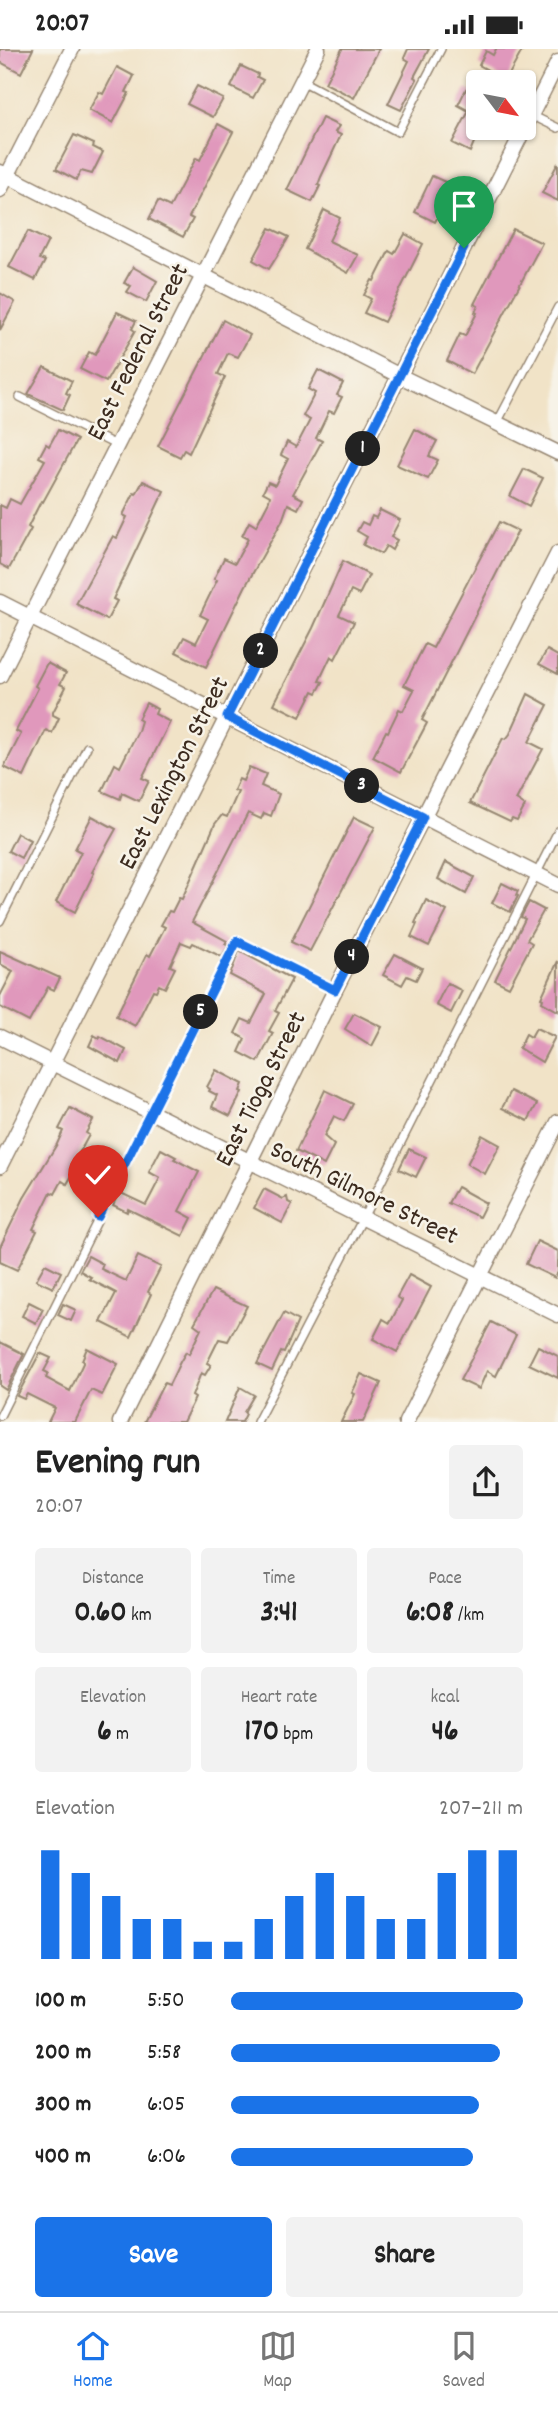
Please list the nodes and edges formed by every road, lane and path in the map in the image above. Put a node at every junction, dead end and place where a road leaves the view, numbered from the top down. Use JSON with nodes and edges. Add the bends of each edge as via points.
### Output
{"nodes":[{"id":1,"x":72,"y":49,"type":"edge"},
{"id":2,"x":318,"y":49,"type":"edge"},
{"id":3,"x":441,"y":49,"type":"edge"},
{"id":4,"x":558,"y":62,"type":"edge"},
{"id":5,"x":302,"y":81,"type":"junction"},
{"id":6,"x":536,"y":105,"type":"edge"},
{"id":7,"x":536,"y":117,"type":"edge"},
{"id":8,"x":558,"y":128,"type":"edge"},
{"id":9,"x":518,"y":140,"type":"edge"},
{"id":10,"x":4,"y":174,"type":"edge"},
{"id":11,"x":0,"y":190,"type":"edge"},
{"id":12,"x":202,"y":275,"type":"junction"},
{"id":13,"x":558,"y":307,"type":"edge"},
{"id":14,"x":400,"y":376,"type":"junction"},
{"id":15,"x":20,"y":397,"type":"dead end"},
{"id":16,"x":497,"y":423,"type":"junction"},
{"id":17,"x":116,"y":445,"type":"junction"},
{"id":18,"x":558,"y":453,"type":"edge"},
{"id":19,"x":558,"y":553,"type":"edge"},
{"id":20,"x":0,"y":602,"type":"edge"},
{"id":21,"x":30,"y":617,"type":"junction"},
{"id":22,"x":0,"y":676,"type":"edge"},
{"id":23,"x":227,"y":717,"type":"junction"},
{"id":24,"x":86,"y":747,"type":"dead end"},
{"id":25,"x":423,"y":817,"type":"junction"},
{"id":26,"x":558,"y":831,"type":"edge"},
{"id":27,"x":536,"y":874,"type":"junction"},
{"id":28,"x":558,"y":885,"type":"edge"},
{"id":29,"x":0,"y":921,"type":"edge"},
{"id":30,"x":335,"y":990,"type":"junction"},
{"id":31,"x":0,"y":1037,"type":"edge"},
{"id":32,"x":54,"y":1062,"type":"junction"},
{"id":33,"x":151,"y":1111,"type":"junction"},
{"id":34,"x":558,"y":1122,"type":"edge"},
{"id":35,"x":249,"y":1161,"type":"junction"},
{"id":36,"x":0,"y":1166,"type":"edge"},
{"id":37,"x":363,"y":1218,"type":"junction"},
{"id":38,"x":480,"y":1276,"type":"junction"},
{"id":39,"x":558,"y":1315,"type":"edge"},
{"id":40,"x":0,"y":1416,"type":"edge"},
{"id":41,"x":120,"y":1422,"type":"edge"},
{"id":42,"x":257,"y":1422,"type":"edge"},
{"id":43,"x":406,"y":1422,"type":"edge"}],
"edges":[{"from":1,"to":10,"type":"street"},
{"from":2,"to":5,"type":"street","name":"East Federal Street"},
{"from":3,"to":5,"type":"lane","via":[[398,132]]},
{"from":4,"to":6,"type":"street","name":"East Lexington Street"},
{"from":5,"to":12,"type":"street","name":"East Federal Street"},
{"from":7,"to":8,"type":"lane"},
{"from":9,"to":14,"type":"street","name":"East Lexington Street"},
{"from":10,"to":11,"type":"street"},
{"from":10,"to":12,"type":"street"},
{"from":12,"to":14,"type":"street"},
{"from":12,"to":17,"type":"street","name":"East Federal Street"},
{"from":13,"to":16,"type":"lane"},
{"from":14,"to":16,"type":"street"},
{"from":14,"to":23,"type":"street","name":"East Lexington Street"},
{"from":15,"to":17,"type":"lane"},
{"from":16,"to":18,"type":"street"},
{"from":17,"to":21,"type":"street","name":"East Federal Street"},
{"from":19,"to":25,"type":"street","name":"East Tioga Street"},
{"from":20,"to":21,"type":"street"},
{"from":21,"to":22,"type":"street","name":"East Federal Street"},
{"from":21,"to":23,"type":"street"},
{"from":23,"to":25,"type":"street"},
{"from":23,"to":32,"type":"street","name":"East Lexington Street"},
{"from":24,"to":29,"type":"lane"},
{"from":25,"to":27,"type":"street"},
{"from":25,"to":30,"type":"street","name":"East Tioga Street"},
{"from":26,"to":27,"type":"lane"},
{"from":27,"to":28,"type":"street"},
{"from":27,"to":37,"type":"lane"},
{"from":30,"to":33,"type":"lane","via":[[237,941]]},
{"from":30,"to":35,"type":"street","name":"East Tioga Street"},
{"from":31,"to":32,"type":"street","name":"South Gilmore Street"},
{"from":32,"to":33,"type":"street","name":"South Gilmore Street"},
{"from":32,"to":36,"type":"street","name":"East Lexington Street"},
{"from":33,"to":35,"type":"street","name":"South Gilmore Street"},
{"from":33,"to":40,"type":"lane"},
{"from":34,"to":38,"type":"street"},
{"from":35,"to":37,"type":"street","name":"South Gilmore Street"},
{"from":35,"to":41,"type":"street","name":"East Tioga Street"},
{"from":37,"to":38,"type":"street","name":"South Gilmore Street"},
{"from":37,"to":42,"type":"lane"},
{"from":38,"to":39,"type":"street","name":"South Gilmore Street"},
{"from":38,"to":43,"type":"street"}]}
